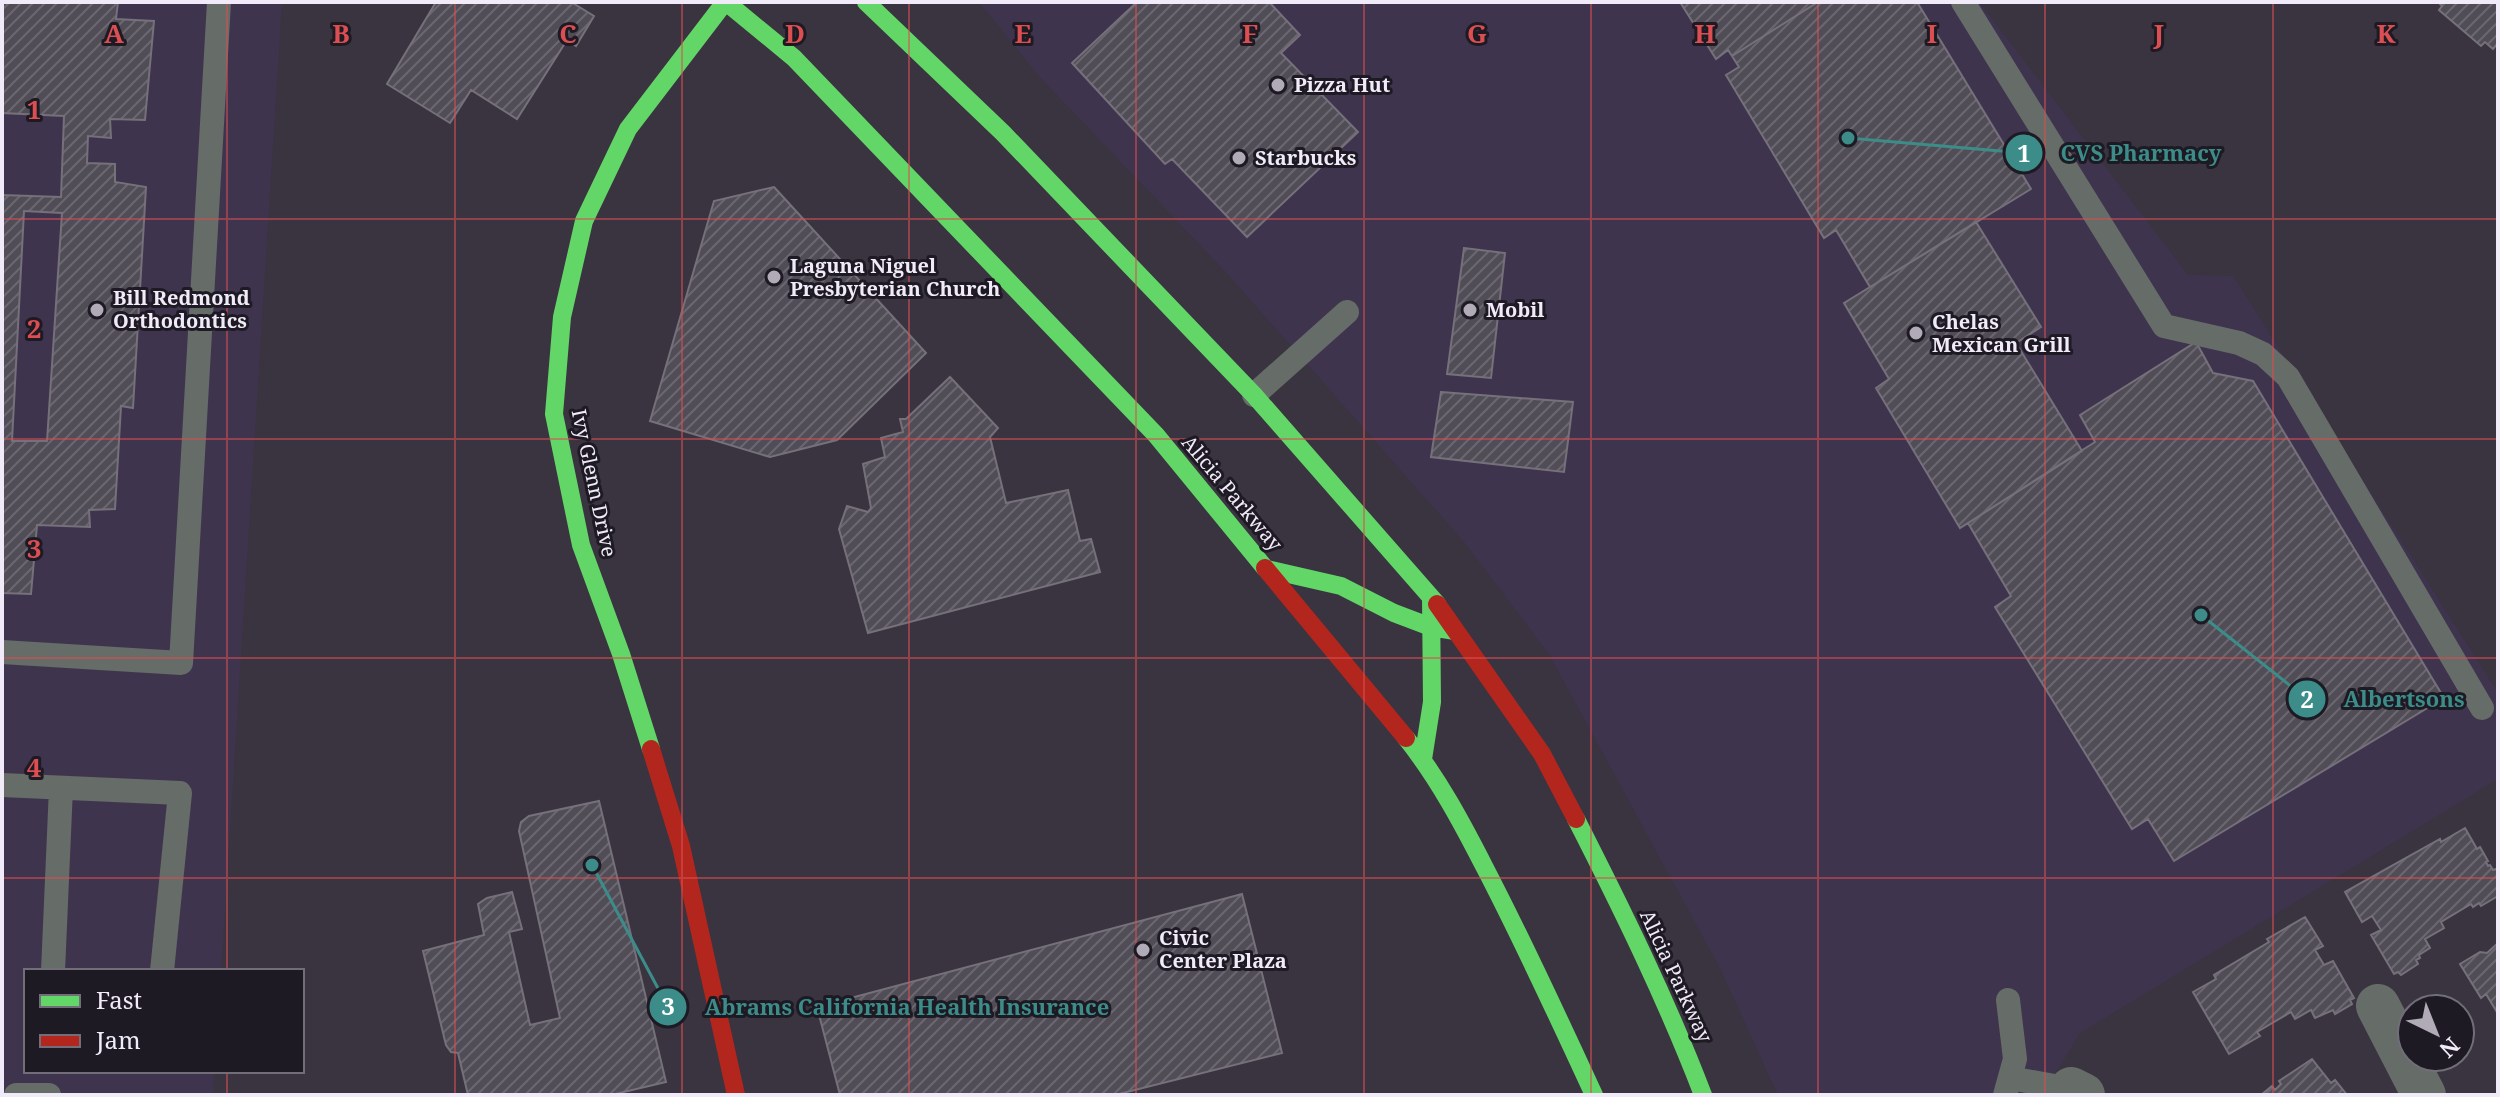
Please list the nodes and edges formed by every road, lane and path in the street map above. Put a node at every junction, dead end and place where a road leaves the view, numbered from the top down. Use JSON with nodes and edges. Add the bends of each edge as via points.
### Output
{"nodes":[{"id":1,"x":219,"y":2,"type":"edge"},
{"id":2,"x":725,"y":2,"type":"edge"},
{"id":3,"x":866,"y":2,"type":"edge"},
{"id":4,"x":1963,"y":2,"type":"edge"},
{"id":5,"x":1347,"y":312,"type":"dead end"},
{"id":6,"x":1254,"y":395,"type":"junction"},
{"id":7,"x":1267,"y":569,"type":"junction"},
{"id":8,"x":1431,"y":596,"type":"junction"},
{"id":9,"x":1431,"y":627,"type":"junction"},
{"id":10,"x":1455,"y":631,"type":"junction"},
{"id":11,"x":2,"y":652,"type":"edge"},
{"id":12,"x":2482,"y":708,"type":"dead end"},
{"id":13,"x":1423,"y":759,"type":"junction"},
{"id":14,"x":2,"y":785,"type":"edge"},
{"id":15,"x":61,"y":788,"type":"junction"},
{"id":16,"x":53,"y":969,"type":"edge"},
{"id":17,"x":162,"y":969,"type":"edge"},
{"id":18,"x":2008,"y":1000,"type":"dead end"},
{"id":19,"x":2378,"y":1006,"type":"dead end"},
{"id":20,"x":2007,"y":1086,"type":"edge"},
{"id":21,"x":2077,"y":1092,"type":"edge"},
{"id":22,"x":16,"y":1095,"type":"edge"},
{"id":23,"x":49,"y":1095,"type":"edge"},
{"id":24,"x":736,"y":1095,"type":"edge"},
{"id":25,"x":1594,"y":1095,"type":"edge"},
{"id":26,"x":1703,"y":1095,"type":"edge"},
{"id":27,"x":2424,"y":1095,"type":"edge"}],
"edges":[{"from":1,"to":11,"type":"lane","via":[[181,663]]},
{"from":2,"to":7,"type":"main road","name":"Alicia Parkway","via":[[794,58],[1156,435]]},
{"from":2,"to":24,"type":"main road","name":"Ivy Glenn Drive","via":[[628,129],[584,221],[562,317],[554,414],[581,545],[681,846]]},
{"from":3,"to":6,"type":"main road","name":"Alicia Parkway","via":[[1003,133]]},
{"from":4,"to":12,"type":"lane","via":[[2164,326],[2239,343],[2263,354],[2288,377]]},
{"from":5,"to":6,"type":"lane"},
{"from":6,"to":8,"type":"main road","name":"Alicia Parkway"},
{"from":7,"to":9,"type":"main road","via":[[1341,586]]},
{"from":7,"to":13,"type":"main road","name":"Alicia Parkway"},
{"from":8,"to":9,"type":"main road"},
{"from":8,"to":10,"type":"main road","name":"Alicia Parkway"},
{"from":9,"to":10,"type":"main road"},
{"from":9,"to":13,"type":"main road","via":[[1432,702]]},
{"from":10,"to":26,"type":"main road","name":"Alicia Parkway","via":[[1542,754],[1607,880]]},
{"from":13,"to":25,"type":"main road","name":"Alicia Parkway","via":[[1515,925]]},
{"from":14,"to":15,"type":"lane"},
{"from":15,"to":16,"type":"lane"},
{"from":15,"to":17,"type":"lane","via":[[180,793]]},
{"from":18,"to":20,"type":"lane","via":[[2015,1059]]},
{"from":19,"to":27,"type":"street"},
{"from":20,"to":21,"type":"lane"},
{"from":22,"to":23,"type":"lane"}]}
